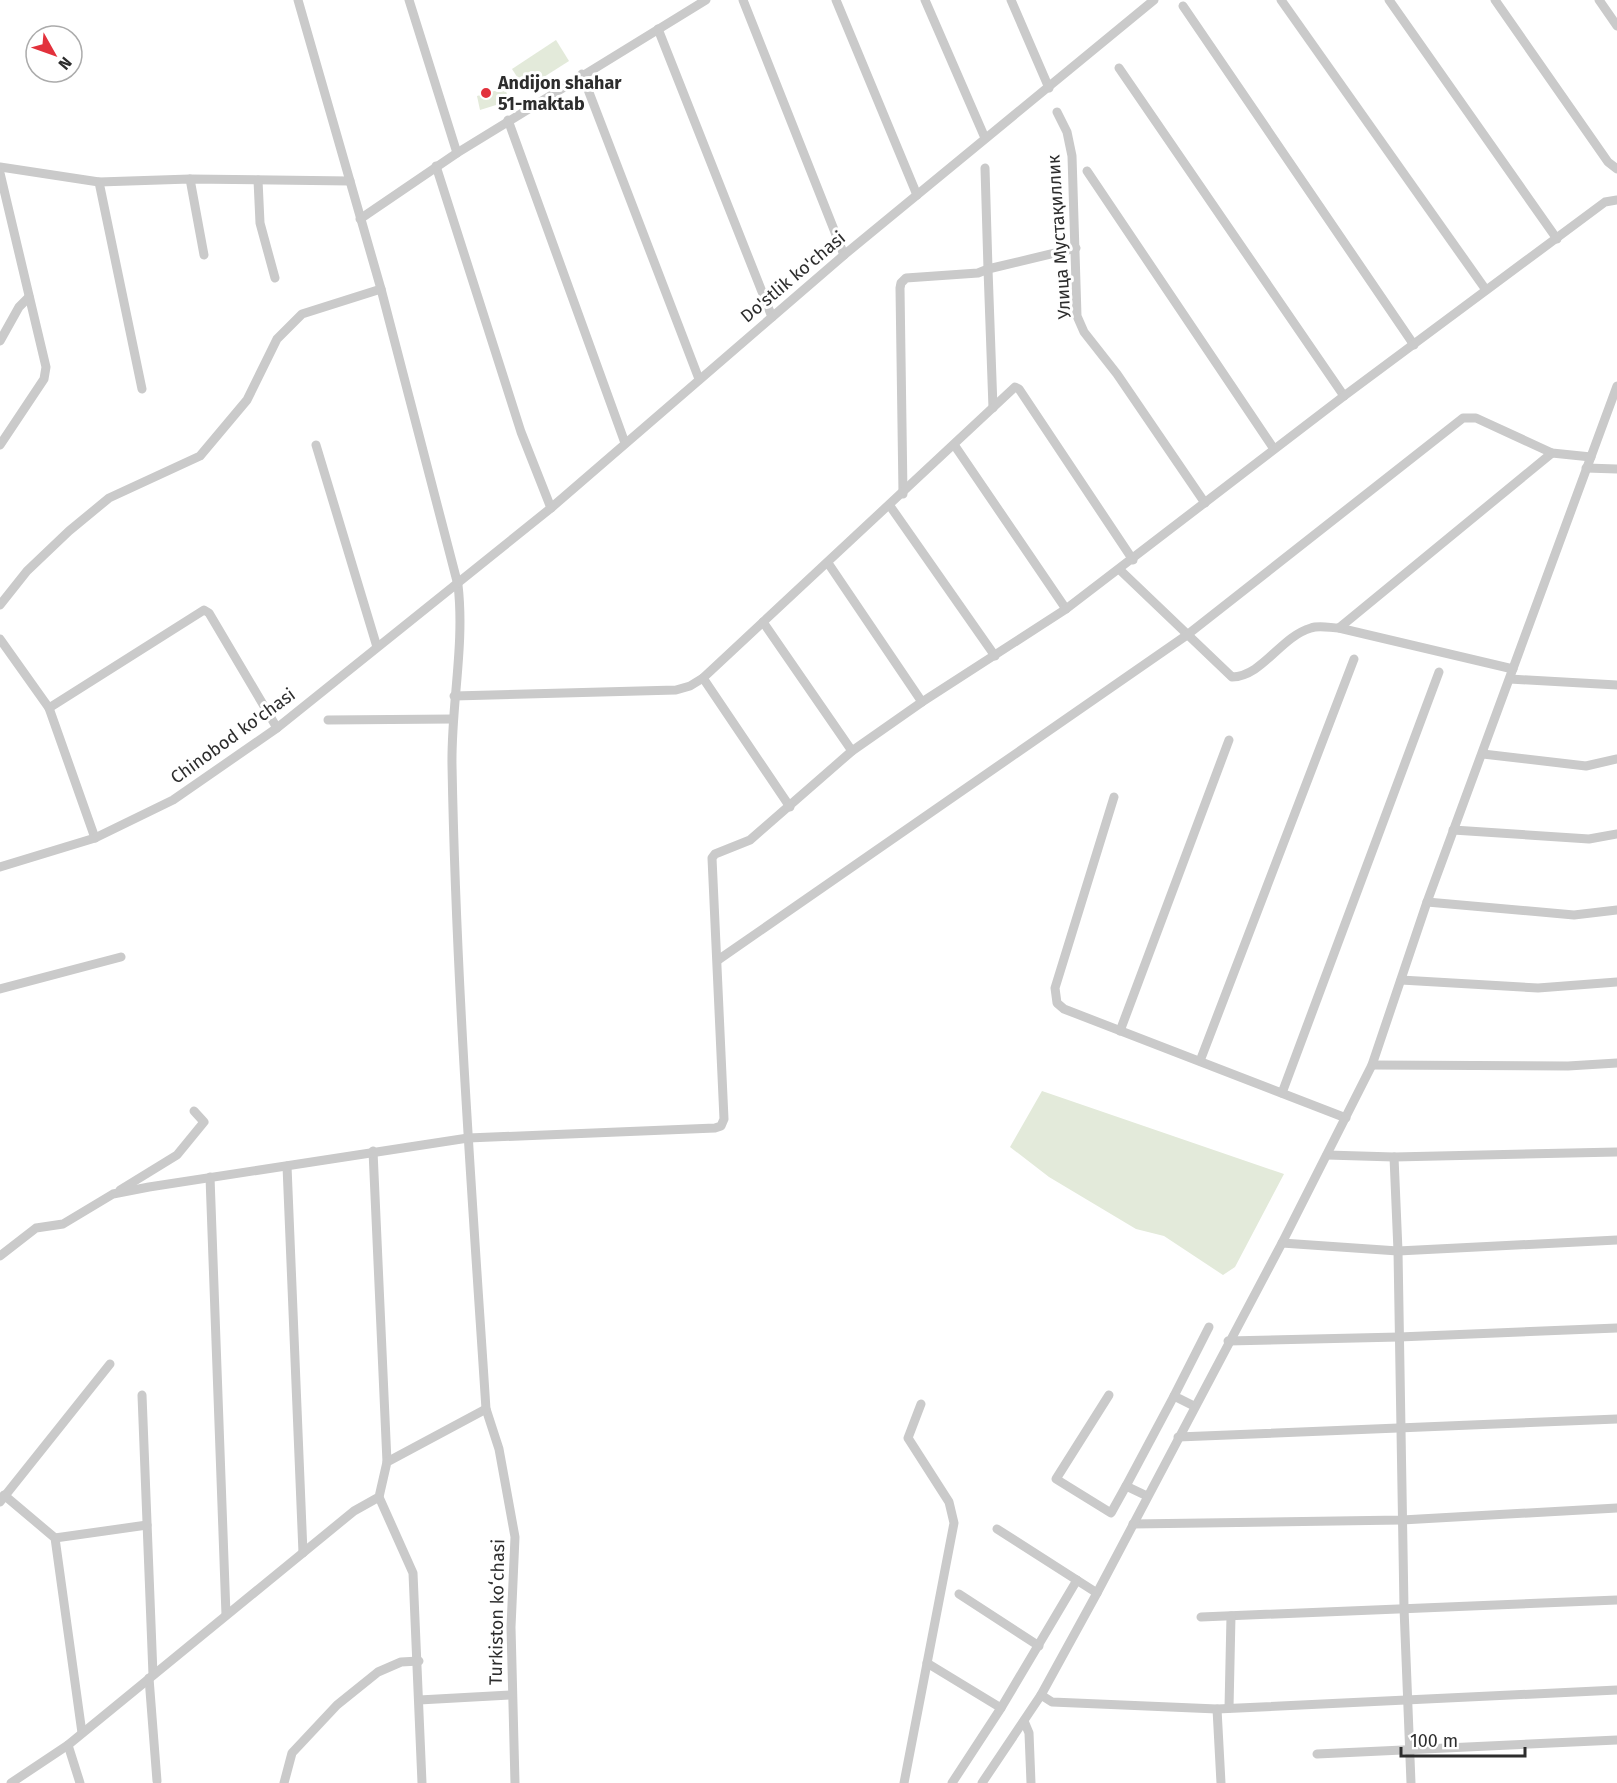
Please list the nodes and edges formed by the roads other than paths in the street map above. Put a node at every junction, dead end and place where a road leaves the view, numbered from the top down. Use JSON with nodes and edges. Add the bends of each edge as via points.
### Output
{"nodes":[{"id":1,"x":298,"y":0,"type":"edge"},
{"id":2,"x":409,"y":0,"type":"edge"},
{"id":3,"x":706,"y":0,"type":"edge"},
{"id":4,"x":743,"y":0,"type":"edge"},
{"id":5,"x":836,"y":0,"type":"edge"},
{"id":6,"x":925,"y":0,"type":"edge"},
{"id":7,"x":1011,"y":0,"type":"edge"},
{"id":8,"x":1154,"y":0,"type":"edge"},
{"id":9,"x":1281,"y":0,"type":"edge"},
{"id":10,"x":1389,"y":0,"type":"edge"},
{"id":11,"x":1495,"y":0,"type":"edge"},
{"id":12,"x":1599,"y":0,"type":"edge"},
{"id":13,"x":1183,"y":6,"type":"dead end"},
{"id":14,"x":1617,"y":26,"type":"edge"},
{"id":15,"x":658,"y":29,"type":"junction"},
{"id":16,"x":1119,"y":68,"type":"dead end"},
{"id":17,"x":582,"y":74,"type":"junction"},
{"id":18,"x":1049,"y":88,"type":"junction"},
{"id":19,"x":1057,"y":112,"type":"dead end"},
{"id":20,"x":508,"y":120,"type":"junction"},
{"id":21,"x":985,"y":138,"type":"junction"},
{"id":22,"x":457,"y":153,"type":"junction"},
{"id":23,"x":436,"y":166,"type":"junction"},
{"id":24,"x":0,"y":167,"type":"edge"},
{"id":25,"x":985,"y":168,"type":"dead end"},
{"id":26,"x":1617,"y":169,"type":"edge"},
{"id":27,"x":1087,"y":171,"type":"dead end"},
{"id":28,"x":0,"y":172,"type":"edge"},
{"id":29,"x":190,"y":178,"type":"junction"},
{"id":30,"x":258,"y":180,"type":"junction"},
{"id":31,"x":350,"y":181,"type":"junction"},
{"id":32,"x":99,"y":182,"type":"junction"},
{"id":33,"x":917,"y":195,"type":"junction"},
{"id":34,"x":1617,"y":200,"type":"edge"},
{"id":35,"x":360,"y":219,"type":"junction"},
{"id":36,"x":1557,"y":239,"type":"junction"},
{"id":37,"x":1076,"y":248,"type":"junction"},
{"id":38,"x":204,"y":255,"type":"dead end"},
{"id":39,"x":844,"y":255,"type":"junction"},
{"id":40,"x":988,"y":269,"type":"junction"},
{"id":41,"x":275,"y":278,"type":"dead end"},
{"id":42,"x":381,"y":289,"type":"junction"},
{"id":43,"x":1486,"y":290,"type":"junction"},
{"id":44,"x":29,"y":297,"type":"junction"},
{"id":45,"x":772,"y":317,"type":"junction"},
{"id":46,"x":0,"y":341,"type":"edge"},
{"id":47,"x":1413,"y":345,"type":"junction"},
{"id":48,"x":699,"y":379,"type":"junction"},
{"id":49,"x":1617,"y":386,"type":"edge"},
{"id":50,"x":142,"y":389,"type":"dead end"},
{"id":51,"x":1344,"y":396,"type":"junction"},
{"id":52,"x":993,"y":408,"type":"junction"},
{"id":53,"x":626,"y":443,"type":"junction"},
{"id":54,"x":0,"y":445,"type":"edge"},
{"id":55,"x":316,"y":446,"type":"dead end"},
{"id":56,"x":955,"y":446,"type":"junction"},
{"id":57,"x":1274,"y":449,"type":"junction"},
{"id":58,"x":1552,"y":453,"type":"junction"},
{"id":59,"x":1591,"y":457,"type":"junction"},
{"id":60,"x":1586,"y":468,"type":"junction"},
{"id":61,"x":1617,"y":469,"type":"edge"},
{"id":62,"x":903,"y":494,"type":"junction"},
{"id":63,"x":1205,"y":503,"type":"junction"},
{"id":64,"x":890,"y":506,"type":"junction"},
{"id":65,"x":551,"y":508,"type":"junction"},
{"id":66,"x":1133,"y":560,"type":"junction"},
{"id":67,"x":828,"y":563,"type":"junction"},
{"id":68,"x":1119,"y":570,"type":"junction"},
{"id":69,"x":458,"y":585,"type":"junction"},
{"id":70,"x":0,"y":605,"type":"edge"},
{"id":71,"x":1066,"y":609,"type":"junction"},
{"id":72,"x":763,"y":622,"type":"junction"},
{"id":73,"x":1339,"y":628,"type":"junction"},
{"id":74,"x":1187,"y":635,"type":"junction"},
{"id":75,"x":0,"y":639,"type":"edge"},
{"id":76,"x":377,"y":647,"type":"junction"},
{"id":77,"x":994,"y":656,"type":"junction"},
{"id":78,"x":1354,"y":659,"type":"dead end"},
{"id":79,"x":1513,"y":669,"type":"junction"},
{"id":80,"x":1438,"y":672,"type":"dead end"},
{"id":81,"x":703,"y":678,"type":"junction"},
{"id":82,"x":1510,"y":679,"type":"junction"},
{"id":83,"x":1617,"y":685,"type":"edge"},
{"id":84,"x":454,"y":696,"type":"junction"},
{"id":85,"x":922,"y":702,"type":"junction"},
{"id":86,"x":50,"y":708,"type":"junction"},
{"id":87,"x":453,"y":719,"type":"junction"},
{"id":88,"x":328,"y":720,"type":"dead end"},
{"id":89,"x":277,"y":728,"type":"junction"},
{"id":90,"x":1229,"y":740,"type":"dead end"},
{"id":91,"x":852,"y":751,"type":"junction"},
{"id":92,"x":1482,"y":753,"type":"junction"},
{"id":93,"x":1617,"y":759,"type":"edge"},
{"id":94,"x":1113,"y":797,"type":"dead end"},
{"id":95,"x":790,"y":807,"type":"junction"},
{"id":96,"x":1453,"y":831,"type":"junction"},
{"id":97,"x":1617,"y":834,"type":"edge"},
{"id":98,"x":95,"y":838,"type":"junction"},
{"id":99,"x":0,"y":867,"type":"edge"},
{"id":100,"x":1427,"y":902,"type":"junction"},
{"id":101,"x":1617,"y":910,"type":"edge"},
{"id":102,"x":121,"y":957,"type":"dead end"},
{"id":103,"x":718,"y":960,"type":"junction"},
{"id":104,"x":1401,"y":980,"type":"junction"},
{"id":105,"x":1617,"y":982,"type":"edge"},
{"id":106,"x":0,"y":989,"type":"edge"},
{"id":107,"x":1120,"y":1031,"type":"junction"},
{"id":108,"x":1200,"y":1061,"type":"junction"},
{"id":109,"x":1617,"y":1063,"type":"edge"},
{"id":110,"x":1372,"y":1065,"type":"junction"},
{"id":111,"x":1282,"y":1093,"type":"junction"},
{"id":112,"x":194,"y":1111,"type":"dead end"},
{"id":113,"x":1346,"y":1118,"type":"junction"},
{"id":114,"x":468,"y":1138,"type":"junction"},
{"id":115,"x":373,"y":1151,"type":"junction"},
{"id":116,"x":1617,"y":1152,"type":"edge"},
{"id":117,"x":1327,"y":1155,"type":"junction"},
{"id":118,"x":1394,"y":1157,"type":"junction"},
{"id":119,"x":287,"y":1166,"type":"junction"},
{"id":120,"x":210,"y":1177,"type":"junction"},
{"id":121,"x":113,"y":1194,"type":"junction"},
{"id":122,"x":1617,"y":1240,"type":"edge"},
{"id":123,"x":1282,"y":1243,"type":"junction"},
{"id":124,"x":1398,"y":1251,"type":"junction"},
{"id":125,"x":0,"y":1256,"type":"edge"},
{"id":126,"x":1209,"y":1327,"type":"dead end"},
{"id":127,"x":1617,"y":1328,"type":"edge"},
{"id":128,"x":1399,"y":1337,"type":"junction"},
{"id":129,"x":1228,"y":1341,"type":"junction"},
{"id":130,"x":110,"y":1364,"type":"dead end"},
{"id":131,"x":142,"y":1395,"type":"dead end"},
{"id":132,"x":1109,"y":1395,"type":"dead end"},
{"id":133,"x":1174,"y":1396,"type":"junction"},
{"id":134,"x":921,"y":1404,"type":"dead end"},
{"id":135,"x":1194,"y":1406,"type":"junction"},
{"id":136,"x":486,"y":1409,"type":"junction"},
{"id":137,"x":1617,"y":1419,"type":"edge"},
{"id":138,"x":1401,"y":1428,"type":"junction"},
{"id":139,"x":1178,"y":1437,"type":"junction"},
{"id":140,"x":387,"y":1462,"type":"junction"},
{"id":141,"x":1126,"y":1486,"type":"junction"},
{"id":142,"x":380,"y":1497,"type":"junction"},
{"id":143,"x":1147,"y":1497,"type":"junction"},
{"id":144,"x":2,"y":1499,"type":"edge"},
{"id":145,"x":1617,"y":1508,"type":"edge"},
{"id":146,"x":1402,"y":1520,"type":"junction"},
{"id":147,"x":1133,"y":1524,"type":"junction"},
{"id":148,"x":147,"y":1525,"type":"junction"},
{"id":149,"x":997,"y":1529,"type":"dead end"},
{"id":150,"x":55,"y":1538,"type":"junction"},
{"id":151,"x":303,"y":1553,"type":"junction"},
{"id":152,"x":1077,"y":1580,"type":"junction"},
{"id":153,"x":1097,"y":1593,"type":"junction"},
{"id":154,"x":959,"y":1594,"type":"dead end"},
{"id":155,"x":1617,"y":1600,"type":"edge"},
{"id":156,"x":1404,"y":1608,"type":"junction"},
{"id":157,"x":226,"y":1615,"type":"junction"},
{"id":158,"x":1231,"y":1616,"type":"junction"},
{"id":159,"x":1201,"y":1617,"type":"dead end"},
{"id":160,"x":1039,"y":1646,"type":"junction"},
{"id":161,"x":419,"y":1661,"type":"junction"},
{"id":162,"x":927,"y":1663,"type":"junction"},
{"id":163,"x":151,"y":1677,"type":"junction"},
{"id":164,"x":1617,"y":1690,"type":"edge"},
{"id":165,"x":512,"y":1695,"type":"junction"},
{"id":166,"x":1041,"y":1695,"type":"junction"},
{"id":167,"x":1408,"y":1697,"type":"junction"},
{"id":168,"x":419,"y":1700,"type":"junction"},
{"id":169,"x":1001,"y":1708,"type":"junction"},
{"id":170,"x":1217,"y":1708,"type":"junction"},
{"id":171,"x":1229,"y":1708,"type":"junction"},
{"id":172,"x":1024,"y":1721,"type":"junction"},
{"id":173,"x":82,"y":1733,"type":"junction"},
{"id":174,"x":1617,"y":1740,"type":"edge"},
{"id":175,"x":68,"y":1745,"type":"junction"},
{"id":176,"x":1411,"y":1750,"type":"junction"},
{"id":177,"x":1317,"y":1754,"type":"dead end"},
{"id":178,"x":157,"y":1781,"type":"dead end"},
{"id":179,"x":11,"y":1783,"type":"edge"},
{"id":180,"x":80,"y":1783,"type":"edge"},
{"id":181,"x":285,"y":1783,"type":"edge"},
{"id":182,"x":422,"y":1783,"type":"edge"},
{"id":183,"x":515,"y":1783,"type":"edge"},
{"id":184,"x":904,"y":1783,"type":"edge"},
{"id":185,"x":952,"y":1783,"type":"edge"},
{"id":186,"x":982,"y":1783,"type":"edge"},
{"id":187,"x":1031,"y":1783,"type":"edge"},
{"id":188,"x":1221,"y":1783,"type":"edge"},
{"id":189,"x":1411,"y":1783,"type":"edge"}],
"edges":[{"from":1,"to":31,"type":"street","name":"Turkiston koʻchasi"},
{"from":2,"to":22,"type":"street"},
{"from":3,"to":15,"type":"street"},
{"from":4,"to":39,"type":"street"},
{"from":5,"to":33,"type":"street"},
{"from":6,"to":21,"type":"street"},
{"from":7,"to":18,"type":"street"},
{"from":8,"to":18,"type":"street","name":"Do'stlik ko'chasi"},
{"from":9,"to":43,"type":"street"},
{"from":10,"to":36,"type":"street"},
{"from":11,"to":26,"type":"street","via":[[1601,152]]},
{"from":12,"to":14,"type":"street"},
{"from":13,"to":47,"type":"street"},
{"from":15,"to":17,"type":"street"},
{"from":15,"to":45,"type":"street"},
{"from":16,"to":51,"type":"street"},
{"from":17,"to":20,"type":"street"},
{"from":17,"to":48,"type":"street"},
{"from":18,"to":21,"type":"street","name":"Do'stlik ko'chasi"},
{"from":19,"to":37,"type":"street","name":"Улица Мустақиллик","via":[[1067,132],[1072,156]]},
{"from":20,"to":22,"type":"street"},
{"from":20,"to":53,"type":"street"},
{"from":21,"to":33,"type":"street","name":"Do'stlik ko'chasi"},
{"from":22,"to":23,"type":"street"},
{"from":23,"to":35,"type":"street"},
{"from":23,"to":65,"type":"street","via":[[521,432]]},
{"from":24,"to":32,"type":"street"},
{"from":25,"to":40,"type":"street"},
{"from":27,"to":57,"type":"street"},
{"from":28,"to":44,"type":"street"},
{"from":29,"to":30,"type":"street"},
{"from":29,"to":32,"type":"street"},
{"from":29,"to":38,"type":"street"},
{"from":30,"to":31,"type":"street"},
{"from":30,"to":41,"type":"street","via":[[260,223]]},
{"from":31,"to":35,"type":"street","name":"Turkiston koʻchasi"},
{"from":32,"to":50,"type":"street"},
{"from":33,"to":39,"type":"street","name":"Do'stlik ko'chasi"},
{"from":34,"to":36,"type":"street","via":[[1605,202]]},
{"from":35,"to":42,"type":"street","name":"Turkiston koʻchasi"},
{"from":36,"to":43,"type":"street"},
{"from":37,"to":40,"type":"street"},
{"from":37,"to":63,"type":"street","name":"Улица Мустақиллик","via":[[1077,316],[1084,332]]},
{"from":39,"to":45,"type":"street","name":"Do'stlik ko'chasi"},
{"from":40,"to":52,"type":"street"},
{"from":40,"to":62,"type":"street","via":[[906,278],[901,283]]},
{"from":42,"to":69,"type":"street","name":"Turkiston koʻchasi"},
{"from":42,"to":70,"type":"street","via":[[303,315],[277,339],[247,400],[200,456],[109,498],[27,571]]},
{"from":43,"to":47,"type":"street"},
{"from":44,"to":46,"type":"street"},
{"from":44,"to":54,"type":"street","via":[[46,367],[44,379]]},
{"from":45,"to":48,"type":"street","name":"Do'stlik ko'chasi"},
{"from":47,"to":51,"type":"street"},
{"from":48,"to":53,"type":"street","name":"Do'stlik ko'chasi"},
{"from":49,"to":59,"type":"street"},
{"from":51,"to":57,"type":"street"},
{"from":52,"to":56,"type":"street"},
{"from":52,"to":66,"type":"street","via":[[1011,389],[1018,389]]},
{"from":53,"to":65,"type":"street","name":"Do'stlik ko'chasi"},
{"from":55,"to":76,"type":"street"},
{"from":56,"to":62,"type":"street"},
{"from":56,"to":71,"type":"street"},
{"from":57,"to":63,"type":"street"},
{"from":58,"to":59,"type":"street"},
{"from":58,"to":73,"type":"street"},
{"from":58,"to":74,"type":"street","via":[[1476,418],[1463,418]]},
{"from":59,"to":60,"type":"street"},
{"from":60,"to":61,"type":"street"},
{"from":60,"to":79,"type":"street"},
{"from":62,"to":64,"type":"street"},
{"from":63,"to":66,"type":"street"},
{"from":64,"to":67,"type":"street"},
{"from":64,"to":77,"type":"street"},
{"from":65,"to":69,"type":"street","name":"Do'stlik ko'chasi"},
{"from":66,"to":68,"type":"street"},
{"from":67,"to":72,"type":"street"},
{"from":67,"to":85,"type":"street"},
{"from":68,"to":71,"type":"street"},
{"from":68,"to":74,"type":"street"},
{"from":69,"to":76,"type":"street","name":"Chinobod ko'chasi"},
{"from":69,"to":84,"type":"street","name":"Turkiston koʻchasi","via":[[462,619]]},
{"from":71,"to":77,"type":"street"},
{"from":72,"to":81,"type":"street"},
{"from":72,"to":91,"type":"street"},
{"from":73,"to":74,"type":"street","via":[[1312,627],[1290,638],[1243,677],[1232,677]]},
{"from":73,"to":79,"type":"street"},
{"from":74,"to":103,"type":"street"},
{"from":75,"to":86,"type":"street"},
{"from":76,"to":89,"type":"street","name":"Chinobod ko'chasi"},
{"from":77,"to":85,"type":"street"},
{"from":78,"to":108,"type":"street"},
{"from":79,"to":82,"type":"street"},
{"from":80,"to":111,"type":"street"},
{"from":81,"to":84,"type":"street","via":[[676,690]]},
{"from":81,"to":95,"type":"street"},
{"from":82,"to":83,"type":"street"},
{"from":82,"to":92,"type":"street"},
{"from":84,"to":87,"type":"street","name":"Turkiston koʻchasi"},
{"from":85,"to":91,"type":"street"},
{"from":86,"to":89,"type":"street","via":[[204,610]]},
{"from":86,"to":98,"type":"street"},
{"from":87,"to":88,"type":"street"},
{"from":87,"to":114,"type":"street","name":"Turkiston koʻchasi"},
{"from":89,"to":98,"type":"street","name":"Chinobod ko'chasi","via":[[173,800]]},
{"from":90,"to":107,"type":"street"},
{"from":91,"to":95,"type":"street"},
{"from":92,"to":93,"type":"street","via":[[1586,766]]},
{"from":92,"to":96,"type":"street"},
{"from":94,"to":107,"type":"street","via":[[1055,988],[1057,1003],[1064,1009]]},
{"from":95,"to":103,"type":"street","via":[[750,840],[718,851],[712,858]]},
{"from":96,"to":97,"type":"street","via":[[1588,839]]},
{"from":96,"to":100,"type":"street"},
{"from":98,"to":99,"type":"street","name":"Chinobod ko'chasi"},
{"from":100,"to":101,"type":"street","via":[[1574,915]]},
{"from":100,"to":104,"type":"street"},
{"from":102,"to":106,"type":"street"},
{"from":103,"to":114,"type":"street","via":[[722,1126]]},
{"from":104,"to":105,"type":"street","via":[[1539,988]]},
{"from":104,"to":110,"type":"street"},
{"from":107,"to":108,"type":"street"},
{"from":108,"to":111,"type":"street"},
{"from":109,"to":110,"type":"street"},
{"from":110,"to":113,"type":"street"},
{"from":111,"to":113,"type":"street"},
{"from":112,"to":121,"type":"street","via":[[204,1122],[177,1155]]},
{"from":113,"to":117,"type":"street"},
{"from":114,"to":115,"type":"street"},
{"from":114,"to":136,"type":"street","name":"Turkiston koʻchasi"},
{"from":115,"to":119,"type":"street"},
{"from":115,"to":140,"type":"street"},
{"from":116,"to":118,"type":"street"},
{"from":117,"to":118,"type":"street"},
{"from":117,"to":123,"type":"street"},
{"from":118,"to":124,"type":"street"},
{"from":119,"to":120,"type":"street"},
{"from":119,"to":151,"type":"street"},
{"from":120,"to":121,"type":"street"},
{"from":120,"to":157,"type":"street"},
{"from":121,"to":125,"type":"street","via":[[63,1224],[36,1228]]},
{"from":122,"to":124,"type":"street"},
{"from":123,"to":124,"type":"street"},
{"from":123,"to":129,"type":"street"},
{"from":124,"to":128,"type":"street"},
{"from":126,"to":133,"type":"street"},
{"from":127,"to":128,"type":"street"},
{"from":128,"to":129,"type":"street"},
{"from":128,"to":138,"type":"street"},
{"from":129,"to":135,"type":"street"},
{"from":130,"to":144,"type":"street"},
{"from":131,"to":148,"type":"street"},
{"from":132,"to":141,"type":"street","via":[[1056,1479],[1112,1513]]},
{"from":133,"to":135,"type":"street"},
{"from":133,"to":141,"type":"street"},
{"from":134,"to":162,"type":"street","via":[[908,1438],[949,1502],[954,1523]]},
{"from":135,"to":139,"type":"street"},
{"from":136,"to":140,"type":"street"},
{"from":136,"to":165,"type":"street","name":"Turkiston koʻchasi","via":[[499,1449],[515,1537]]},
{"from":137,"to":138,"type":"street"},
{"from":138,"to":139,"type":"street"},
{"from":138,"to":146,"type":"street"},
{"from":139,"to":143,"type":"street"},
{"from":140,"to":142,"type":"street"},
{"from":141,"to":143,"type":"street"},
{"from":142,"to":151,"type":"street","via":[[354,1511]]},
{"from":142,"to":161,"type":"street","via":[[413,1573]]},
{"from":143,"to":147,"type":"street"},
{"from":144,"to":150,"type":"street"},
{"from":145,"to":146,"type":"street"},
{"from":146,"to":147,"type":"street"},
{"from":146,"to":156,"type":"street"},
{"from":147,"to":153,"type":"street"},
{"from":148,"to":150,"type":"street"},
{"from":148,"to":163,"type":"street"},
{"from":149,"to":152,"type":"street"},
{"from":150,"to":173,"type":"street"},
{"from":151,"to":157,"type":"street"},
{"from":152,"to":153,"type":"street"},
{"from":152,"to":160,"type":"street"},
{"from":153,"to":166,"type":"street"},
{"from":154,"to":160,"type":"street"},
{"from":155,"to":156,"type":"street"},
{"from":156,"to":158,"type":"street"},
{"from":156,"to":167,"type":"street"},
{"from":157,"to":163,"type":"street"},
{"from":158,"to":159,"type":"street"},
{"from":158,"to":171,"type":"street"},
{"from":160,"to":169,"type":"street"},
{"from":161,"to":168,"type":"street"},
{"from":161,"to":181,"type":"street","via":[[401,1662],[378,1672],[337,1705],[292,1753]]},
{"from":162,"to":169,"type":"street"},
{"from":162,"to":184,"type":"street"},
{"from":163,"to":173,"type":"street"},
{"from":163,"to":178,"type":"street"},
{"from":164,"to":167,"type":"street"},
{"from":165,"to":168,"type":"street"},
{"from":165,"to":183,"type":"street","name":"Turkiston koʻchasi"},
{"from":166,"to":170,"type":"street","via":[[1052,1702]]},
{"from":166,"to":172,"type":"street"},
{"from":167,"to":171,"type":"street"},
{"from":167,"to":176,"type":"street"},
{"from":168,"to":182,"type":"street"},
{"from":169,"to":185,"type":"street"},
{"from":170,"to":171,"type":"street"},
{"from":170,"to":188,"type":"street"},
{"from":172,"to":186,"type":"street"},
{"from":172,"to":187,"type":"street","via":[[1029,1733]]},
{"from":173,"to":175,"type":"street"},
{"from":174,"to":176,"type":"street"},
{"from":175,"to":179,"type":"street"},
{"from":175,"to":180,"type":"street"},
{"from":176,"to":177,"type":"street"},
{"from":176,"to":189,"type":"street"}]}
